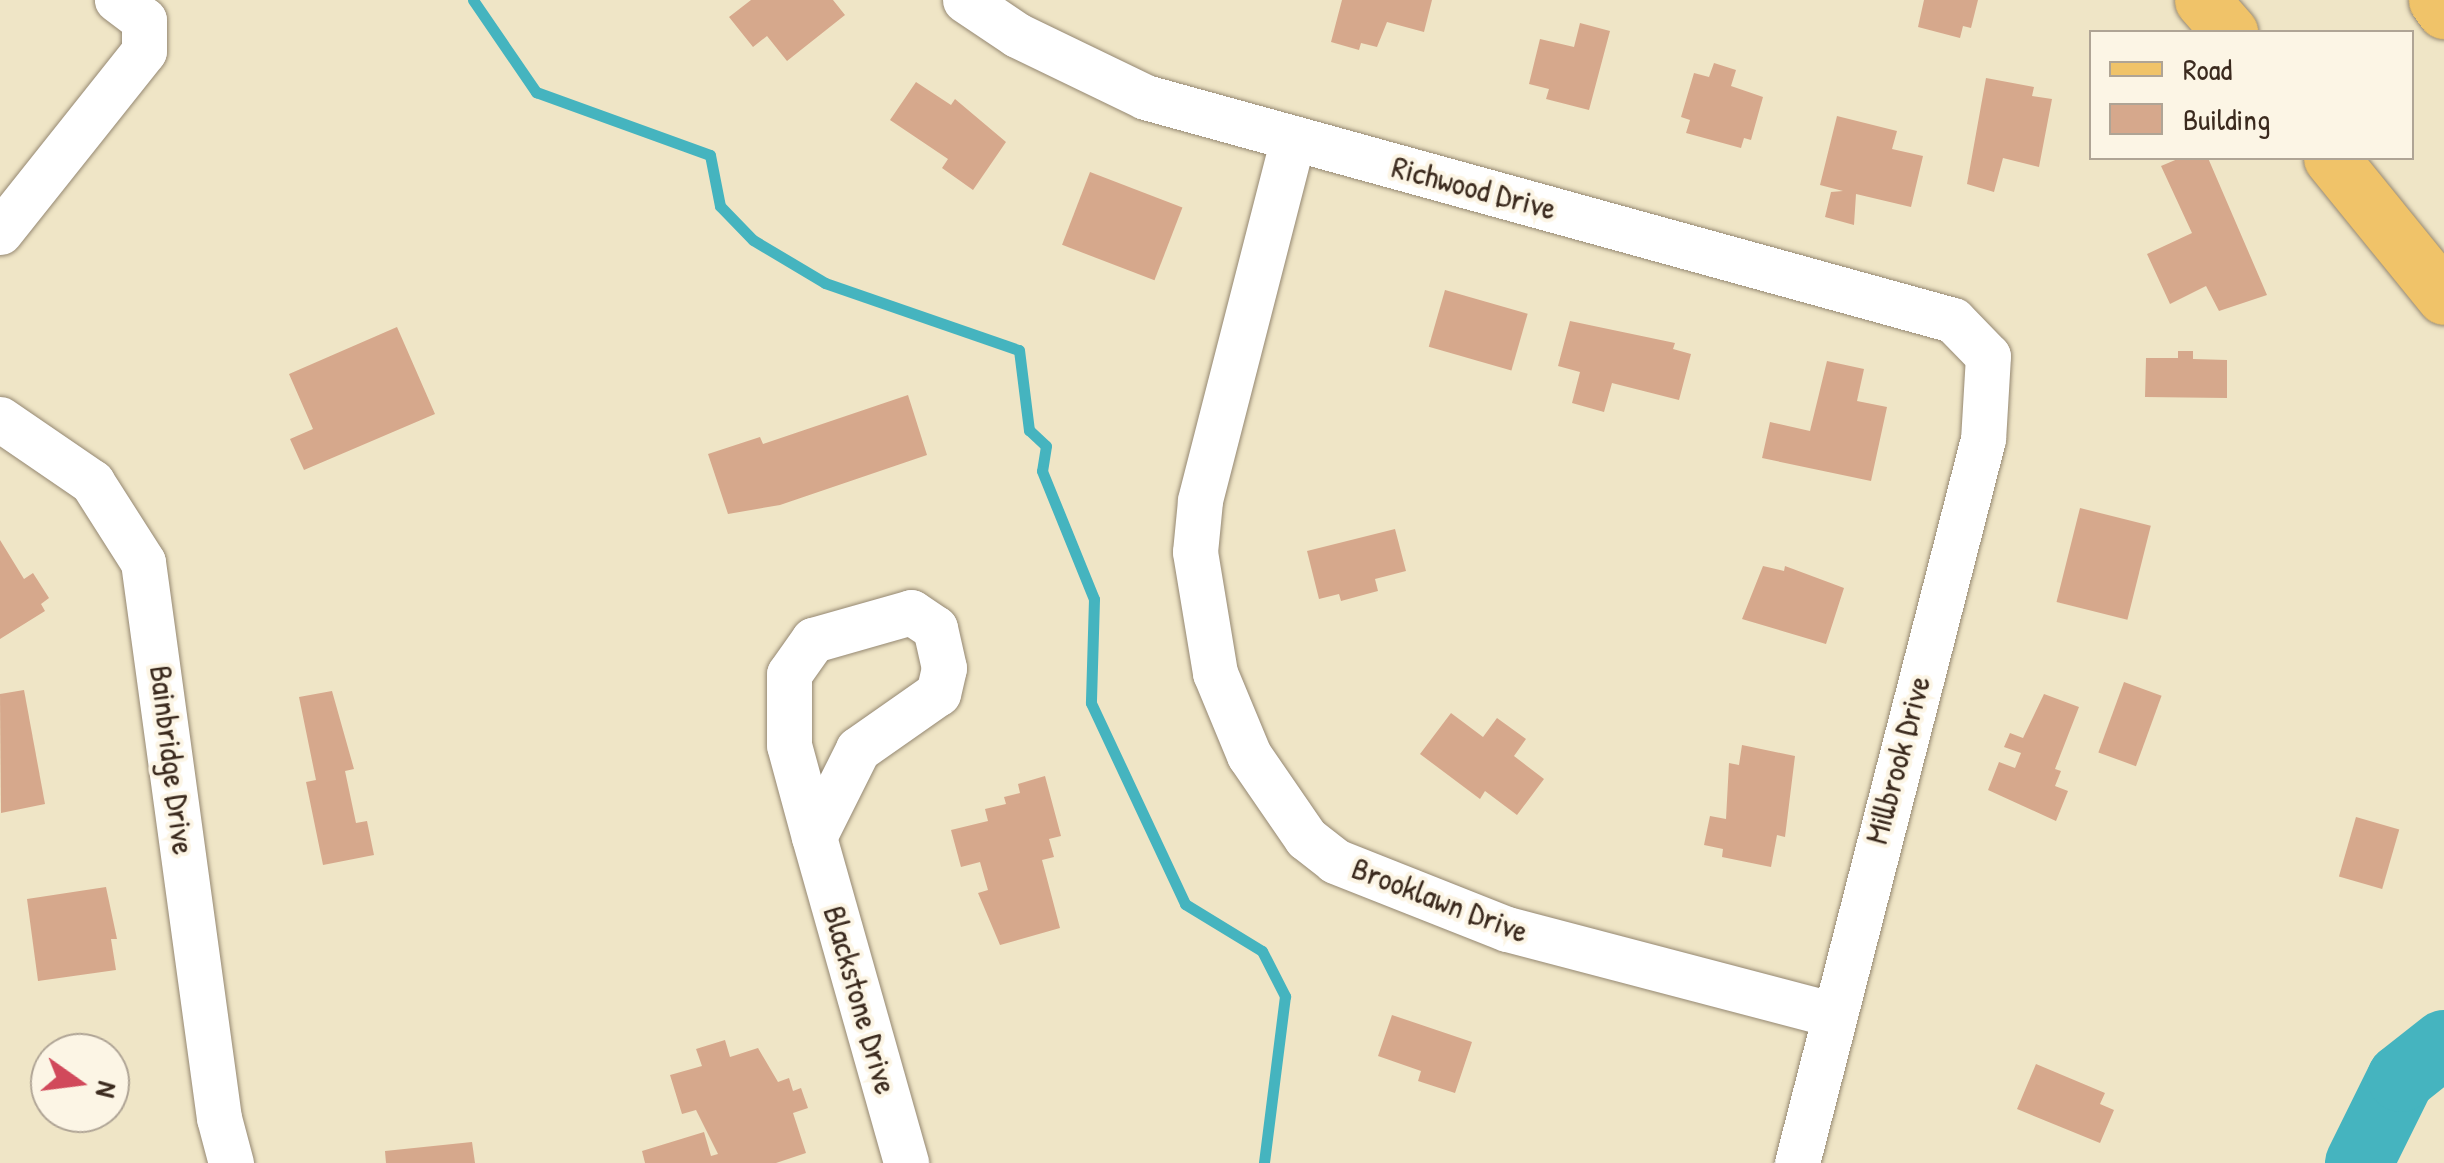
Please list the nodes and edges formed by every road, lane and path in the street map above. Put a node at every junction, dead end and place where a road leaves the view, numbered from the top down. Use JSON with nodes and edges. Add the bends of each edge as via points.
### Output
{"nodes":[{"id":1,"x":118,"y":0,"type":"edge"},
{"id":2,"x":964,"y":0,"type":"edge"},
{"id":3,"x":2202,"y":0,"type":"edge"},
{"id":4,"x":2436,"y":0,"type":"edge"},
{"id":5,"x":2444,"y":10,"type":"edge"},
{"id":6,"x":2228,"y":30,"type":"edge"},
{"id":7,"x":1294,"y":138,"type":"junction"},
{"id":8,"x":2333,"y":160,"type":"edge"},
{"id":9,"x":0,"y":232,"type":"edge"},
{"id":10,"x":2444,"y":297,"type":"edge"},
{"id":11,"x":1988,"y":356,"type":"joint"},
{"id":12,"x":0,"y":419,"type":"edge"},
{"id":13,"x":814,"y":837,"type":"junction"},
{"id":14,"x":1831,"y":1014,"type":"junction"},
{"id":15,"x":230,"y":1163,"type":"edge"},
{"id":16,"x":906,"y":1163,"type":"edge"},
{"id":17,"x":1798,"y":1163,"type":"edge"}],
"edges":[{"from":1,"to":9,"type":"street","via":[[144,20],[144,51]]},
{"from":2,"to":7,"type":"street","name":"Richwood Drive","via":[[1016,35],[1145,96]]},
{"from":3,"to":6,"type":"main road"},
{"from":4,"to":5,"type":"main road"},
{"from":7,"to":11,"type":"street","name":"Richwood Drive","via":[[1952,320]]},
{"from":7,"to":14,"type":"street","name":"Brooklawn Drive","via":[[1200,501],[1195,552],[1216,673],[1250,755],[1306,838],[1349,867],[1507,928]]},
{"from":8,"to":10,"type":"main road"},
{"from":11,"to":14,"type":"street","name":"Millbrook Drive","via":[[1984,439]]},
{"from":12,"to":15,"type":"street","name":"Bainbridge Drive","via":[[92,482],[143,562]]},
{"from":13,"to":13,"type":"street","name":"Blackstone Drive","via":[[789,745],[789,674],[813,640],[911,612],[934,628],[944,668],[938,693],[858,749]]},
{"from":13,"to":16,"type":"street","name":"Blackstone Drive"},
{"from":14,"to":17,"type":"street","name":"Millbrook Drive"}]}
